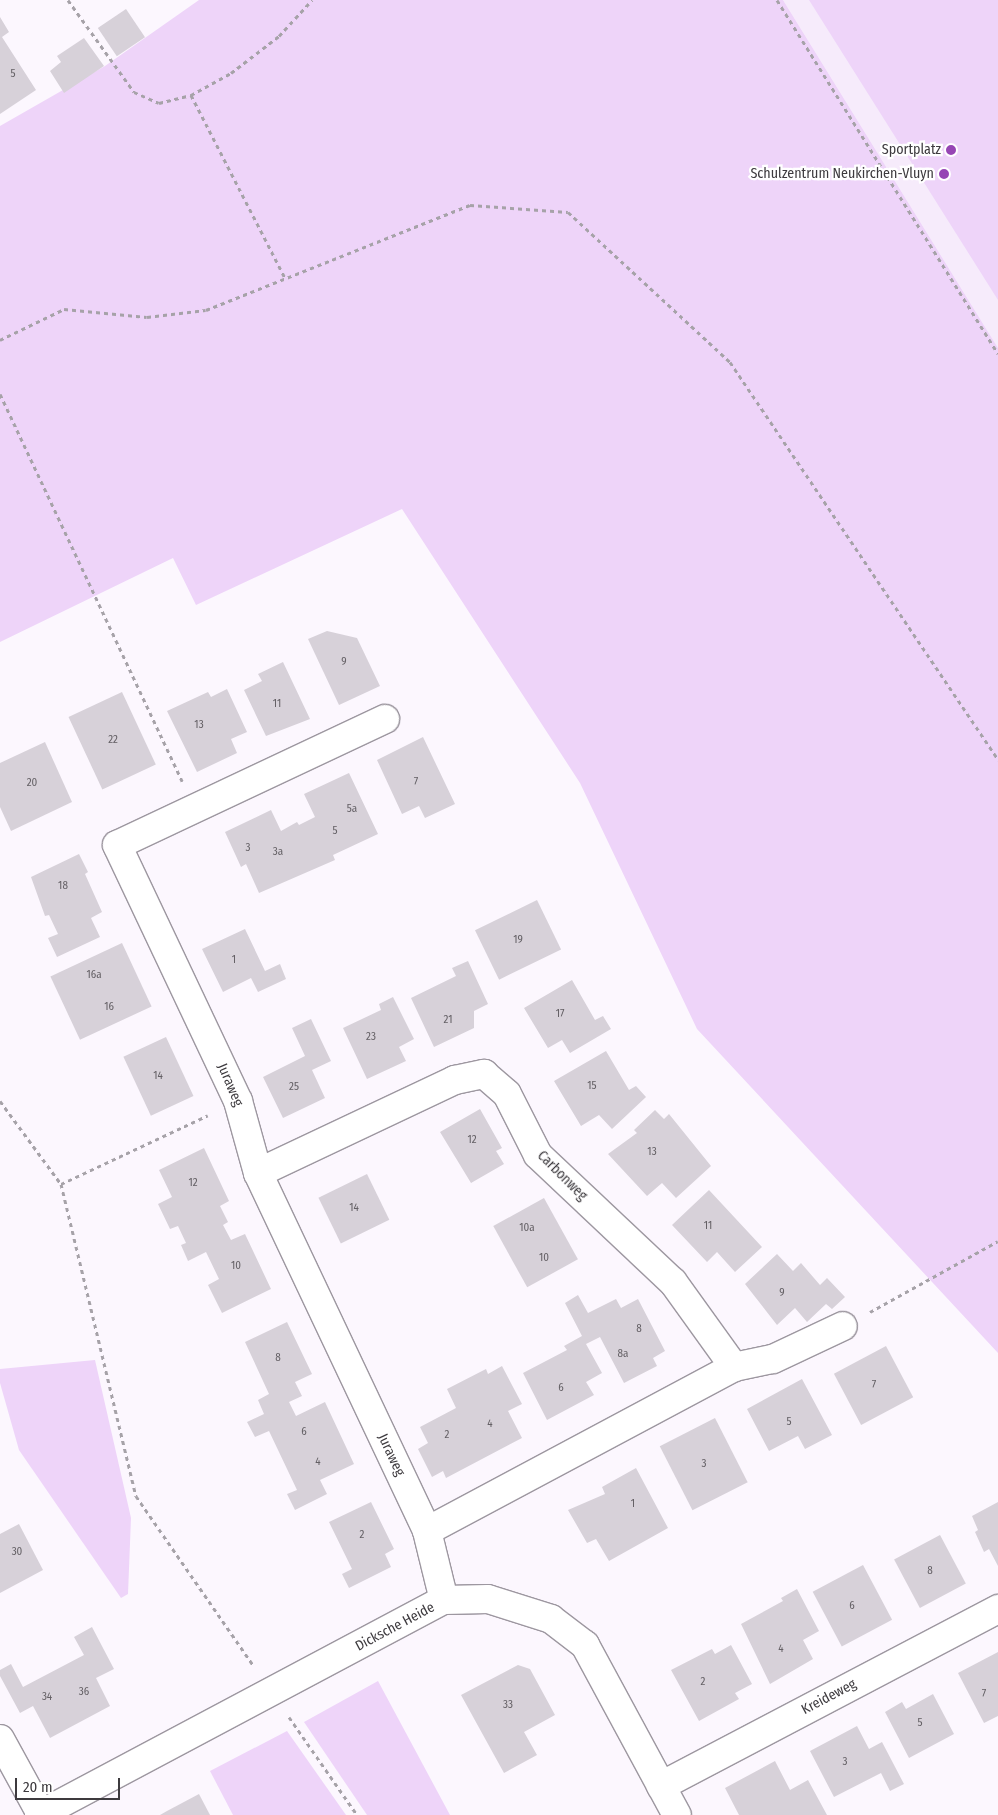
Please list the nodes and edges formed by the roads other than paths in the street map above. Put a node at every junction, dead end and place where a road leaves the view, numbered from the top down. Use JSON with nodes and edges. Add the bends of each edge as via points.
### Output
{"nodes":[{"id":1,"x":385,"y":719,"type":"dead end"},
{"id":2,"x":258,"y":1173,"type":"junction"},
{"id":3,"x":843,"y":1326,"type":"road end"},
{"id":4,"x":734,"y":1367,"type":"junction"},
{"id":5,"x":427,"y":1531,"type":"junction"},
{"id":6,"x":444,"y":1600,"type":"junction"},
{"id":7,"x":998,"y":1609,"type":"edge"},
{"id":8,"x":0,"y":1739,"type":"edge"},
{"id":9,"x":660,"y":1786,"type":"junction"},
{"id":10,"x":74,"y":1807,"type":"edge"},
{"id":11,"x":40,"y":1814,"type":"edge"},
{"id":12,"x":677,"y":1815,"type":"edge"}],
"edges":[{"from":1,"to":2,"type":"street","name":"Juraweg","via":[[117,845],[238,1101]]},
{"from":2,"to":4,"type":"street","name":"Carbonweg","via":[[455,1080],[484,1074],[507,1094],[538,1155],[673,1282]]},
{"from":2,"to":5,"type":"street","name":"Juraweg"},
{"from":3,"to":4,"type":"street","via":[[773,1359]]},
{"from":4,"to":5,"type":"street"},
{"from":5,"to":6,"type":"street","name":"Juraweg"},
{"from":6,"to":9,"type":"street","name":"Dicksche Heide","via":[[488,1599],[526,1609],[551,1619],[585,1645]]},
{"from":6,"to":10,"type":"street","name":"Dicksche Heide","via":[[272,1693]]},
{"from":7,"to":9,"type":"street","name":"Kreideweg"},
{"from":8,"to":11,"type":"street"},
{"from":9,"to":12,"type":"street","name":"Dicksche Heide"},
{"from":10,"to":11,"type":"street","name":"Dicksche Heide"}]}
